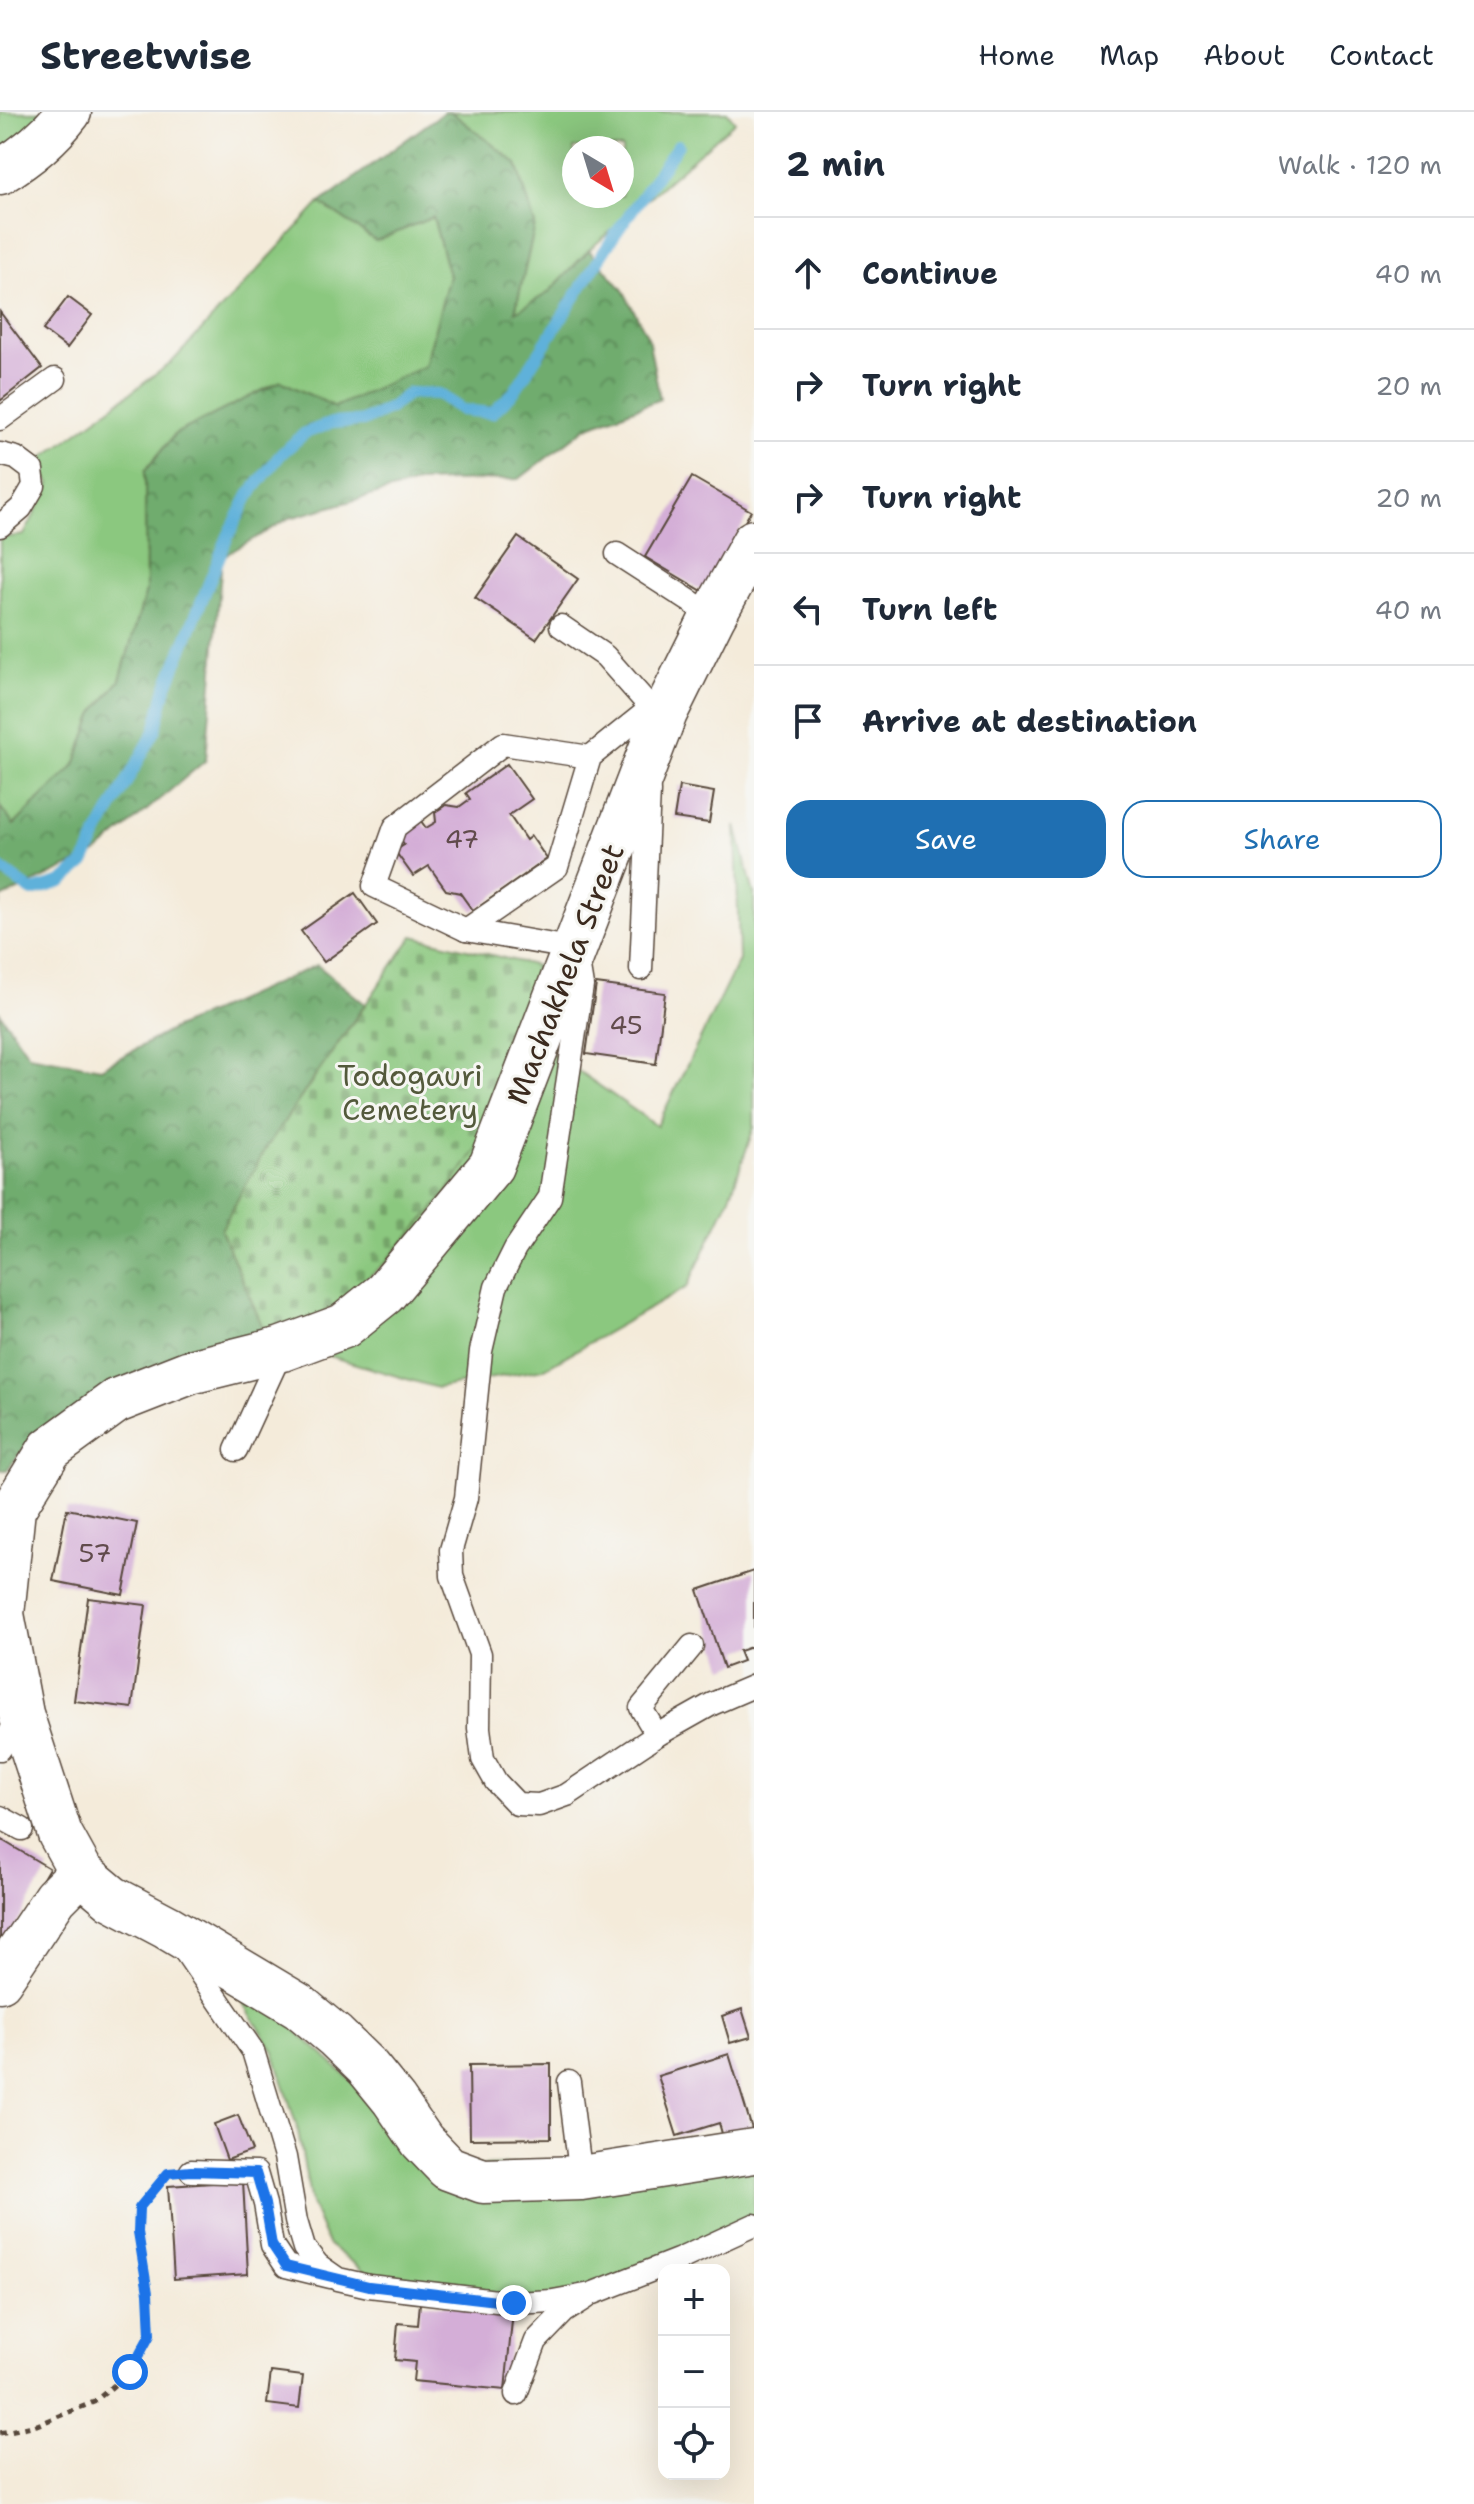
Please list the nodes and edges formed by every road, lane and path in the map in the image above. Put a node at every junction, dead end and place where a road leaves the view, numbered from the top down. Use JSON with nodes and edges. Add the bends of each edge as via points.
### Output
{"nodes":[{"id":1,"x":69,"y":112,"type":"edge"},
{"id":2,"x":0,"y":172,"type":"edge"},
{"id":3,"x":55,"y":379,"type":"dead end"},
{"id":4,"x":0,"y":419,"type":"edge"},
{"id":5,"x":0,"y":454,"type":"edge"},
{"id":6,"x":0,"y":526,"type":"edge"},
{"id":7,"x":754,"y":542,"type":"edge"},
{"id":8,"x":617,"y":554,"type":"dead end"},
{"id":9,"x":713,"y":616,"type":"junction"},
{"id":10,"x":561,"y":626,"type":"dead end"},
{"id":11,"x":656,"y":722,"type":"junction"},
{"id":12,"x":590,"y":757,"type":"junction"},
{"id":13,"x":466,"y":930,"type":"junction"},
{"id":14,"x":576,"y":949,"type":"junction"},
{"id":15,"x":641,"y":969,"type":"dead end"},
{"id":16,"x":282,"y":1349,"type":"junction"},
{"id":17,"x":236,"y":1450,"type":"dead end"},
{"id":18,"x":692,"y":1646,"type":"dead end"},
{"id":19,"x":754,"y":1686,"type":"edge"},
{"id":20,"x":10,"y":1732,"type":"edge"},
{"id":21,"x":657,"y":1735,"type":"junction"},
{"id":22,"x":0,"y":1817,"type":"edge"},
{"id":23,"x":22,"y":1829,"type":"dead end"},
{"id":24,"x":81,"y":1872,"type":"junction"},
{"id":25,"x":167,"y":1927,"type":"junction"},
{"id":26,"x":0,"y":1980,"type":"edge"},
{"id":27,"x":569,"y":2082,"type":"dead end"},
{"id":28,"x":754,"y":2151,"type":"edge"},
{"id":29,"x":191,"y":2171,"type":"joint"},
{"id":30,"x":581,"y":2178,"type":"junction"},
{"id":31,"x":754,"y":2225,"type":"edge"},
{"id":32,"x":338,"y":2279,"type":"junction"},
{"id":33,"x":591,"y":2294,"type":"junction"},
{"id":34,"x":516,"y":2394,"type":"dead end"},
{"id":35,"x":0,"y":2433,"type":"edge"}],
"edges":[{"from":1,"to":2,"type":"street","via":[[53,132]]},
{"from":3,"to":4,"type":"lane"},
{"from":5,"to":6,"type":"lane","via":[[32,470],[34,486],[21,508]]},
{"from":7,"to":9,"type":"street","name":"Machakhela Street"},
{"from":8,"to":9,"type":"lane"},
{"from":9,"to":11,"type":"street","name":"Machakhela Street"},
{"from":10,"to":11,"type":"lane","via":[[605,656]]},
{"from":11,"to":12,"type":"lane"},
{"from":11,"to":14,"type":"street","name":"Machakhela Street"},
{"from":11,"to":15,"type":"lane"},
{"from":12,"to":13,"type":"lane","via":[[557,867]]},
{"from":12,"to":13,"type":"lane","via":[[503,744],[395,827],[374,886]]},
{"from":13,"to":14,"type":"lane"},
{"from":14,"to":16,"type":"street","name":"Machakhela Street","via":[[491,1166],[385,1293],[344,1326]]},
{"from":14,"to":21,"type":"lane","via":[[582,986],[550,1197],[496,1287],[481,1351],[466,1498],[451,1550],[452,1576],[480,1654],[483,1759],[517,1804],[539,1805],[567,1795]]},
{"from":16,"to":17,"type":"lane"},
{"from":16,"to":20,"type":"street","name":"Machakhela Street","via":[[190,1372],[116,1401],[50,1449],[13,1509],[2,1614]]},
{"from":18,"to":21,"type":"lane","via":[[641,1708]]},
{"from":19,"to":21,"type":"lane"},
{"from":20,"to":24,"type":"street","name":"Machakhela Street"},
{"from":22,"to":23,"type":"lane"},
{"from":24,"to":25,"type":"street","via":[[112,1898]]},
{"from":24,"to":26,"type":"street","via":[[55,1898]]},
{"from":25,"to":30,"type":"street","via":[[299,2006],[335,2036],[368,2068],[448,2168],[483,2181]]},
{"from":25,"to":32,"type":"lane","via":[[253,2051],[285,2157],[304,2248]]},
{"from":27,"to":30,"type":"lane"},
{"from":28,"to":30,"type":"street"},
{"from":29,"to":32,"type":"lane","via":[[256,2173],[272,2245],[286,2266]]},
{"from":29,"to":35,"type":"path","via":[[168,2173],[139,2208],[150,2335],[130,2372],[94,2402]]},
{"from":31,"to":33,"type":"lane"},
{"from":32,"to":33,"type":"lane","via":[[514,2303]]},
{"from":33,"to":34,"type":"lane","via":[[536,2341]]}]}
